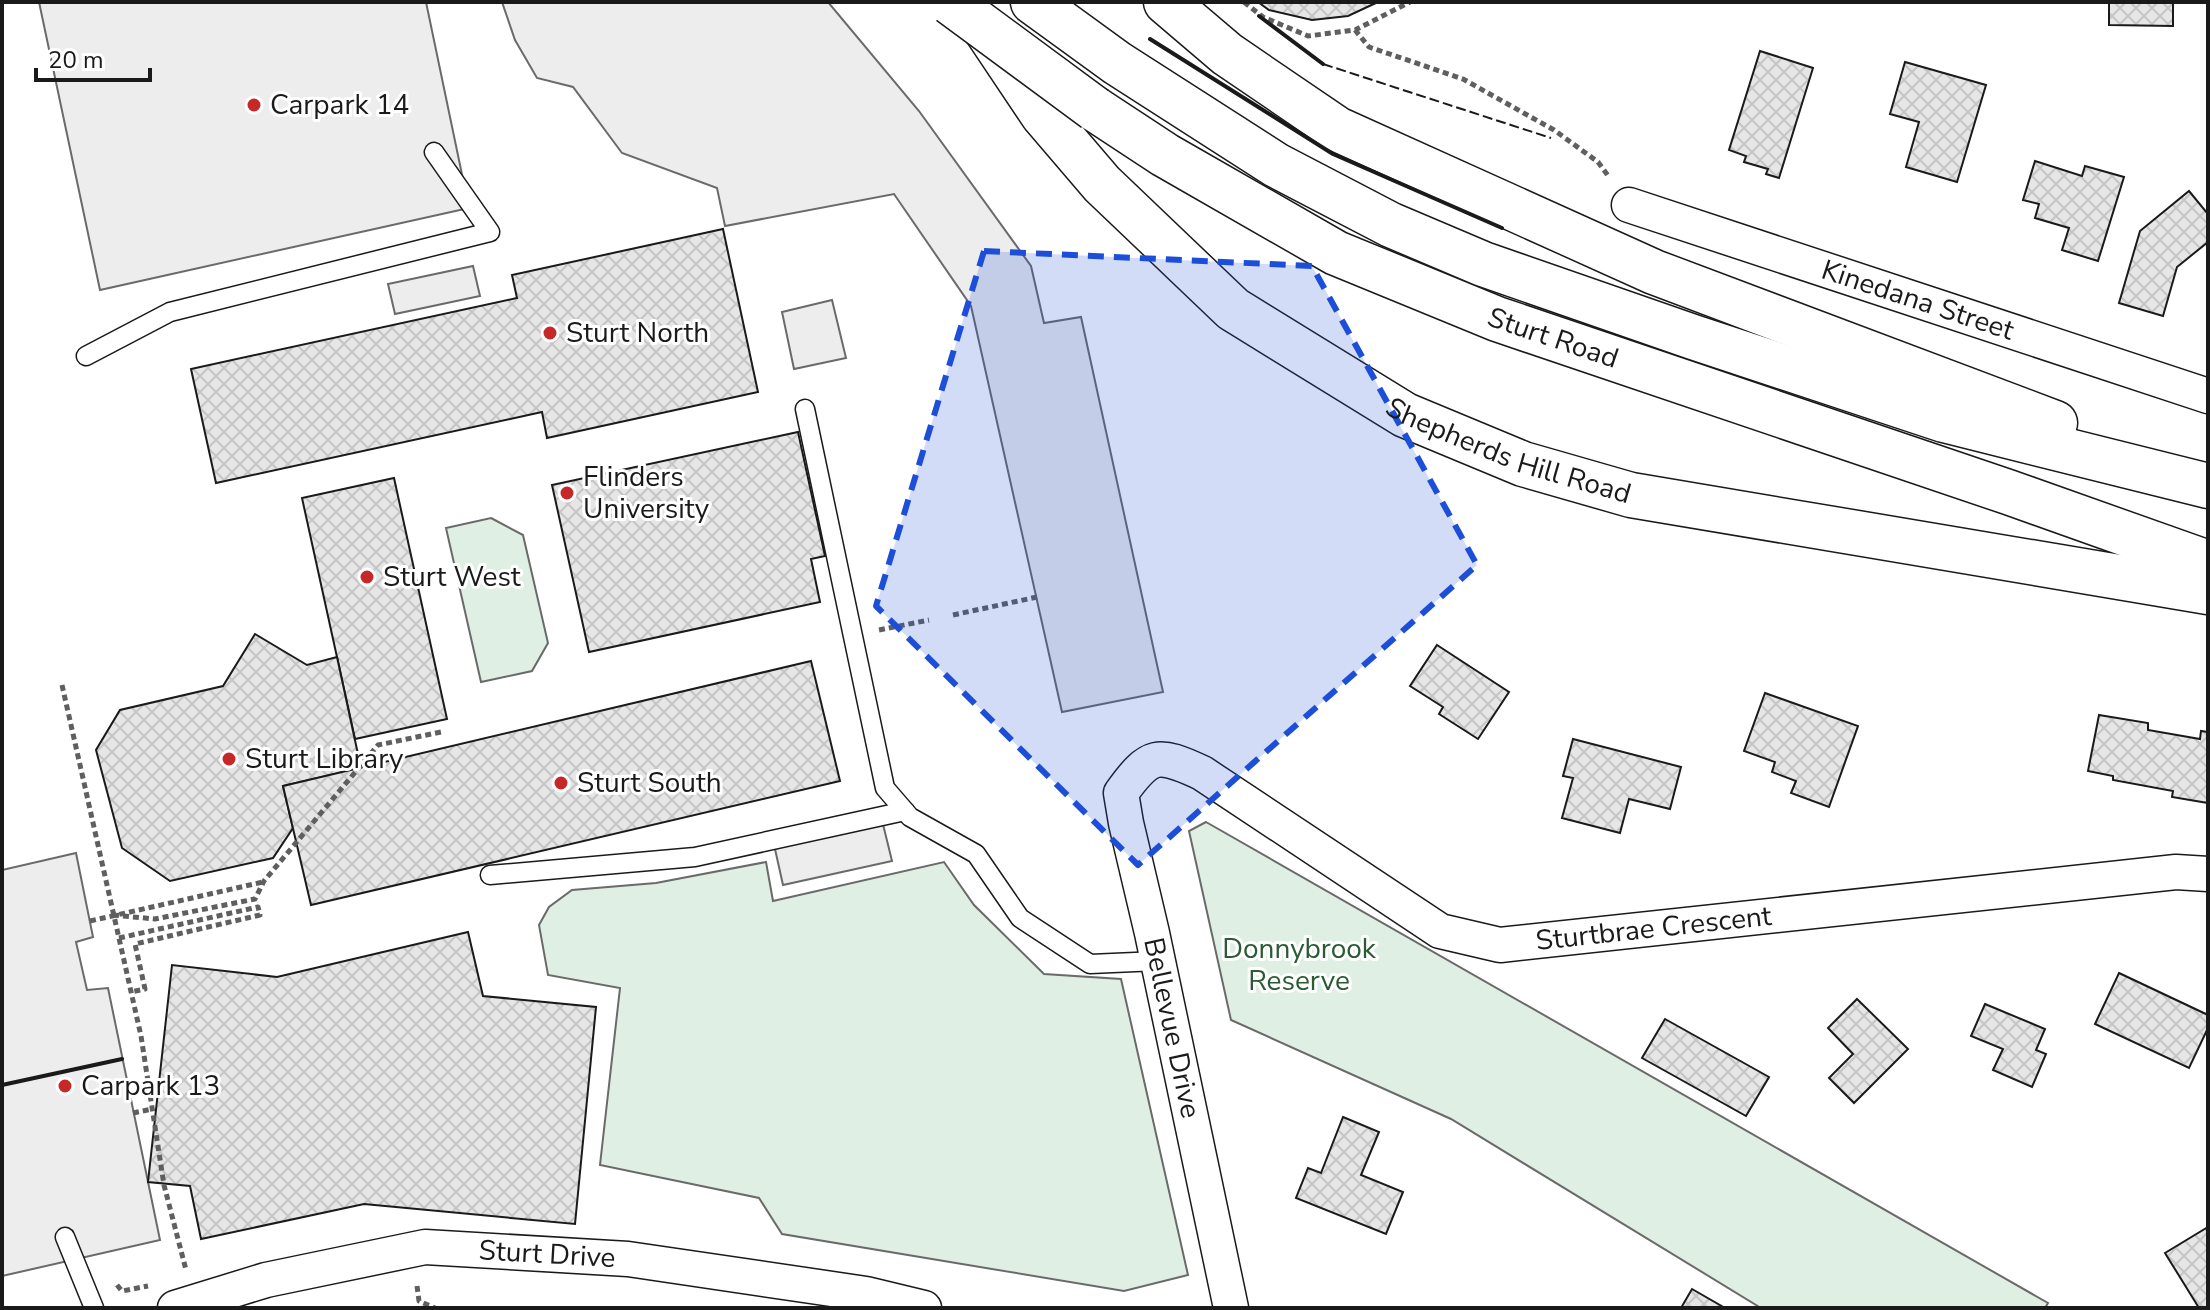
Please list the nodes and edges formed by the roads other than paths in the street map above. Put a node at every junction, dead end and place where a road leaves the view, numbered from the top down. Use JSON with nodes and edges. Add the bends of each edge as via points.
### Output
{"nodes":[{"id":1,"x":950,"y":2,"type":"edge"},
{"id":2,"x":973,"y":2,"type":"edge"},
{"id":3,"x":1033,"y":2,"type":"edge"},
{"id":4,"x":1166,"y":2,"type":"edge"},
{"id":5,"x":434,"y":152,"type":"dead end"},
{"id":6,"x":1629,"y":205,"type":"road end"},
{"id":7,"x":86,"y":356,"type":"dead end"},
{"id":8,"x":2208,"y":396,"type":"edge"},
{"id":9,"x":805,"y":409,"type":"dead end"},
{"id":10,"x":2208,"y":483,"type":"edge"},
{"id":11,"x":2208,"y":563,"type":"edge"},
{"id":12,"x":2208,"y":592,"type":"edge"},
{"id":13,"x":1150,"y":760,"type":"joint"},
{"id":14,"x":905,"y":811,"type":"junction"},
{"id":15,"x":2208,"y":874,"type":"edge"},
{"id":16,"x":490,"y":875,"type":"dead end"},
{"id":17,"x":1158,"y":961,"type":"junction"},
{"id":18,"x":65,"y":1237,"type":"dead end"},
{"id":19,"x":94,"y":1308,"type":"edge"},
{"id":20,"x":175,"y":1308,"type":"edge"},
{"id":21,"x":924,"y":1308,"type":"edge"},
{"id":22,"x":1231,"y":1308,"type":"edge"}],
"edges":[{"from":1,"to":11,"type":"main road","name":"Sturt Road","bridge":true,"via":[[1165,155],[1336,253],[1497,319]]},
{"from":2,"to":12,"type":"main road","name":"Shepherds Hill Road","via":[[987,33],[1043,115],[1102,184],[1233,309],[1405,415],[1523,464],[1631,495]]},
{"from":3,"to":10,"type":"main road","name":"Sturt Road","via":[[1276,165],[1391,225],[1483,264],[1944,420]]},
{"from":4,"to":10,"type":"main road","via":[[1227,54],[1337,129],[1654,272]]},
{"from":5,"to":7,"type":"lane","via":[[490,232],[170,312]]},
{"from":6,"to":8,"type":"street","name":"Kinedana Street"},
{"from":9,"to":14,"type":"lane","via":[[885,788]]},
{"from":13,"to":15,"type":"street","name":"Sturtbrae Crescent","via":[[1174,760],[1202,773],[1440,931],[1500,945],[2176,872]]},
{"from":13,"to":17,"type":"street","name":"Bellevue Drive","via":[[1121,793]]},
{"from":14,"to":16,"type":"lane","via":[[695,857]]},
{"from":14,"to":17,"type":"lane","via":[[976,854],[1020,918],[1090,964]]},
{"from":17,"to":22,"type":"street","name":"Bellevue Drive"},
{"from":18,"to":19,"type":"lane"},
{"from":20,"to":21,"type":"street","name":"Sturt Drive","via":[[266,1280],[425,1247],[628,1259],[866,1294]]}]}
